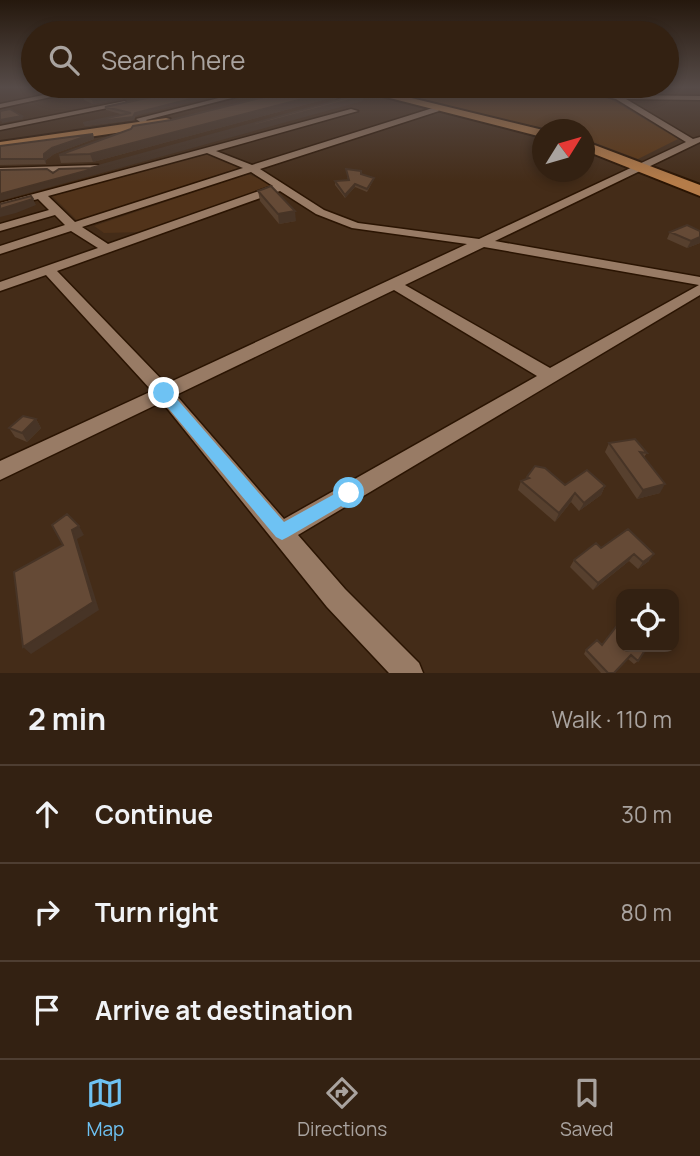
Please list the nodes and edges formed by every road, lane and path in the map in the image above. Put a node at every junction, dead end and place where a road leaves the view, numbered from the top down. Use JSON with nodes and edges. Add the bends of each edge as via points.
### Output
{"nodes":[{"id":1,"x":46,"y":118,"type":"edge"},
{"id":2,"x":141,"y":118,"type":"edge"},
{"id":3,"x":156,"y":118,"type":"edge"},
{"id":4,"x":160,"y":118,"type":"edge"},
{"id":5,"x":327,"y":118,"type":"edge"},
{"id":6,"x":407,"y":118,"type":"edge"},
{"id":7,"x":476,"y":118,"type":"edge"},
{"id":8,"x":655,"y":118,"type":"edge"},
{"id":9,"x":146,"y":122,"type":"junction"},
{"id":10,"x":0,"y":127,"type":"edge"},
{"id":11,"x":125,"y":128,"type":"junction"},
{"id":12,"x":532,"y":132,"type":"edge"},
{"id":13,"x":696,"y":141,"type":"edge"},
{"id":14,"x":24,"y":142,"type":"junction"},
{"id":15,"x":88,"y":145,"type":"edge"},
{"id":16,"x":0,"y":146,"type":"edge"},
{"id":17,"x":595,"y":149,"type":"edge"},
{"id":18,"x":209,"y":151,"type":"junction"},
{"id":19,"x":58,"y":158,"type":"edge"},
{"id":20,"x":106,"y":164,"type":"edge"},
{"id":21,"x":642,"y":166,"type":"junction"},
{"id":22,"x":53,"y":168,"type":"junction"},
{"id":23,"x":253,"y":169,"type":"junction"},
{"id":24,"x":0,"y":171,"type":"edge"},
{"id":25,"x":281,"y":187,"type":"junction"},
{"id":26,"x":67,"y":188,"type":"junction"},
{"id":27,"x":700,"y":191,"type":"edge"},
{"id":28,"x":40,"y":195,"type":"junction"},
{"id":29,"x":0,"y":206,"type":"edge"},
{"id":30,"x":57,"y":211,"type":"junction"},
{"id":31,"x":73,"y":227,"type":"junction"},
{"id":32,"x":0,"y":228,"type":"edge"},
{"id":33,"x":482,"y":243,"type":"junction"},
{"id":34,"x":106,"y":248,"type":"junction"},
{"id":35,"x":0,"y":250,"type":"edge"},
{"id":36,"x":48,"y":269,"type":"junction"},
{"id":37,"x":700,"y":281,"type":"edge"},
{"id":38,"x":396,"y":285,"type":"junction"},
{"id":39,"x":0,"y":287,"type":"edge"},
{"id":40,"x":700,"y":289,"type":"edge"},
{"id":41,"x":550,"y":376,"type":"junction"},
{"id":42,"x":164,"y":393,"type":"junction"},
{"id":43,"x":0,"y":471,"type":"edge"},
{"id":44,"x":282,"y":532,"type":"junction"},
{"id":45,"x":409,"y":673,"type":"edge"}],
"edges":[{"from":1,"to":10,"type":"street"},
{"from":2,"to":9,"type":"street"},
{"from":3,"to":9,"type":"street"},
{"from":4,"to":9,"type":"main road"},
{"from":5,"to":18,"type":"street"},
{"from":6,"to":23,"type":"street"},
{"from":7,"to":12,"type":"main road"},
{"from":8,"to":13,"type":"street"},
{"from":9,"to":11,"type":"main road"},
{"from":10,"to":14,"type":"street"},
{"from":11,"to":14,"type":"main road"},
{"from":11,"to":15,"type":"street","via":[[129,132]]},
{"from":13,"to":21,"type":"street"},
{"from":14,"to":16,"type":"main road"},
{"from":17,"to":21,"type":"main road"},
{"from":18,"to":23,"type":"street"},
{"from":18,"to":26,"type":"street"},
{"from":19,"to":22,"type":"street"},
{"from":20,"to":22,"type":"street"},
{"from":21,"to":27,"type":"main road"},
{"from":21,"to":33,"type":"street"},
{"from":22,"to":24,"type":"street"},
{"from":22,"to":26,"type":"street"},
{"from":23,"to":25,"type":"street"},
{"from":23,"to":31,"type":"street"},
{"from":25,"to":33,"type":"street","via":[[320,212],[356,226]]},
{"from":25,"to":34,"type":"street"},
{"from":26,"to":28,"type":"street"},
{"from":28,"to":29,"type":"street"},
{"from":28,"to":30,"type":"street"},
{"from":30,"to":31,"type":"street"},
{"from":30,"to":32,"type":"street"},
{"from":31,"to":34,"type":"street"},
{"from":31,"to":35,"type":"street"},
{"from":33,"to":37,"type":"street"},
{"from":33,"to":38,"type":"street"},
{"from":34,"to":36,"type":"street"},
{"from":36,"to":39,"type":"street"},
{"from":36,"to":42,"type":"street"},
{"from":38,"to":41,"type":"street"},
{"from":38,"to":42,"type":"street"},
{"from":40,"to":41,"type":"street"},
{"from":41,"to":44,"type":"street"},
{"from":42,"to":43,"type":"street"},
{"from":42,"to":44,"type":"street"},
{"from":44,"to":45,"type":"street","via":[[336,598]]}]}
